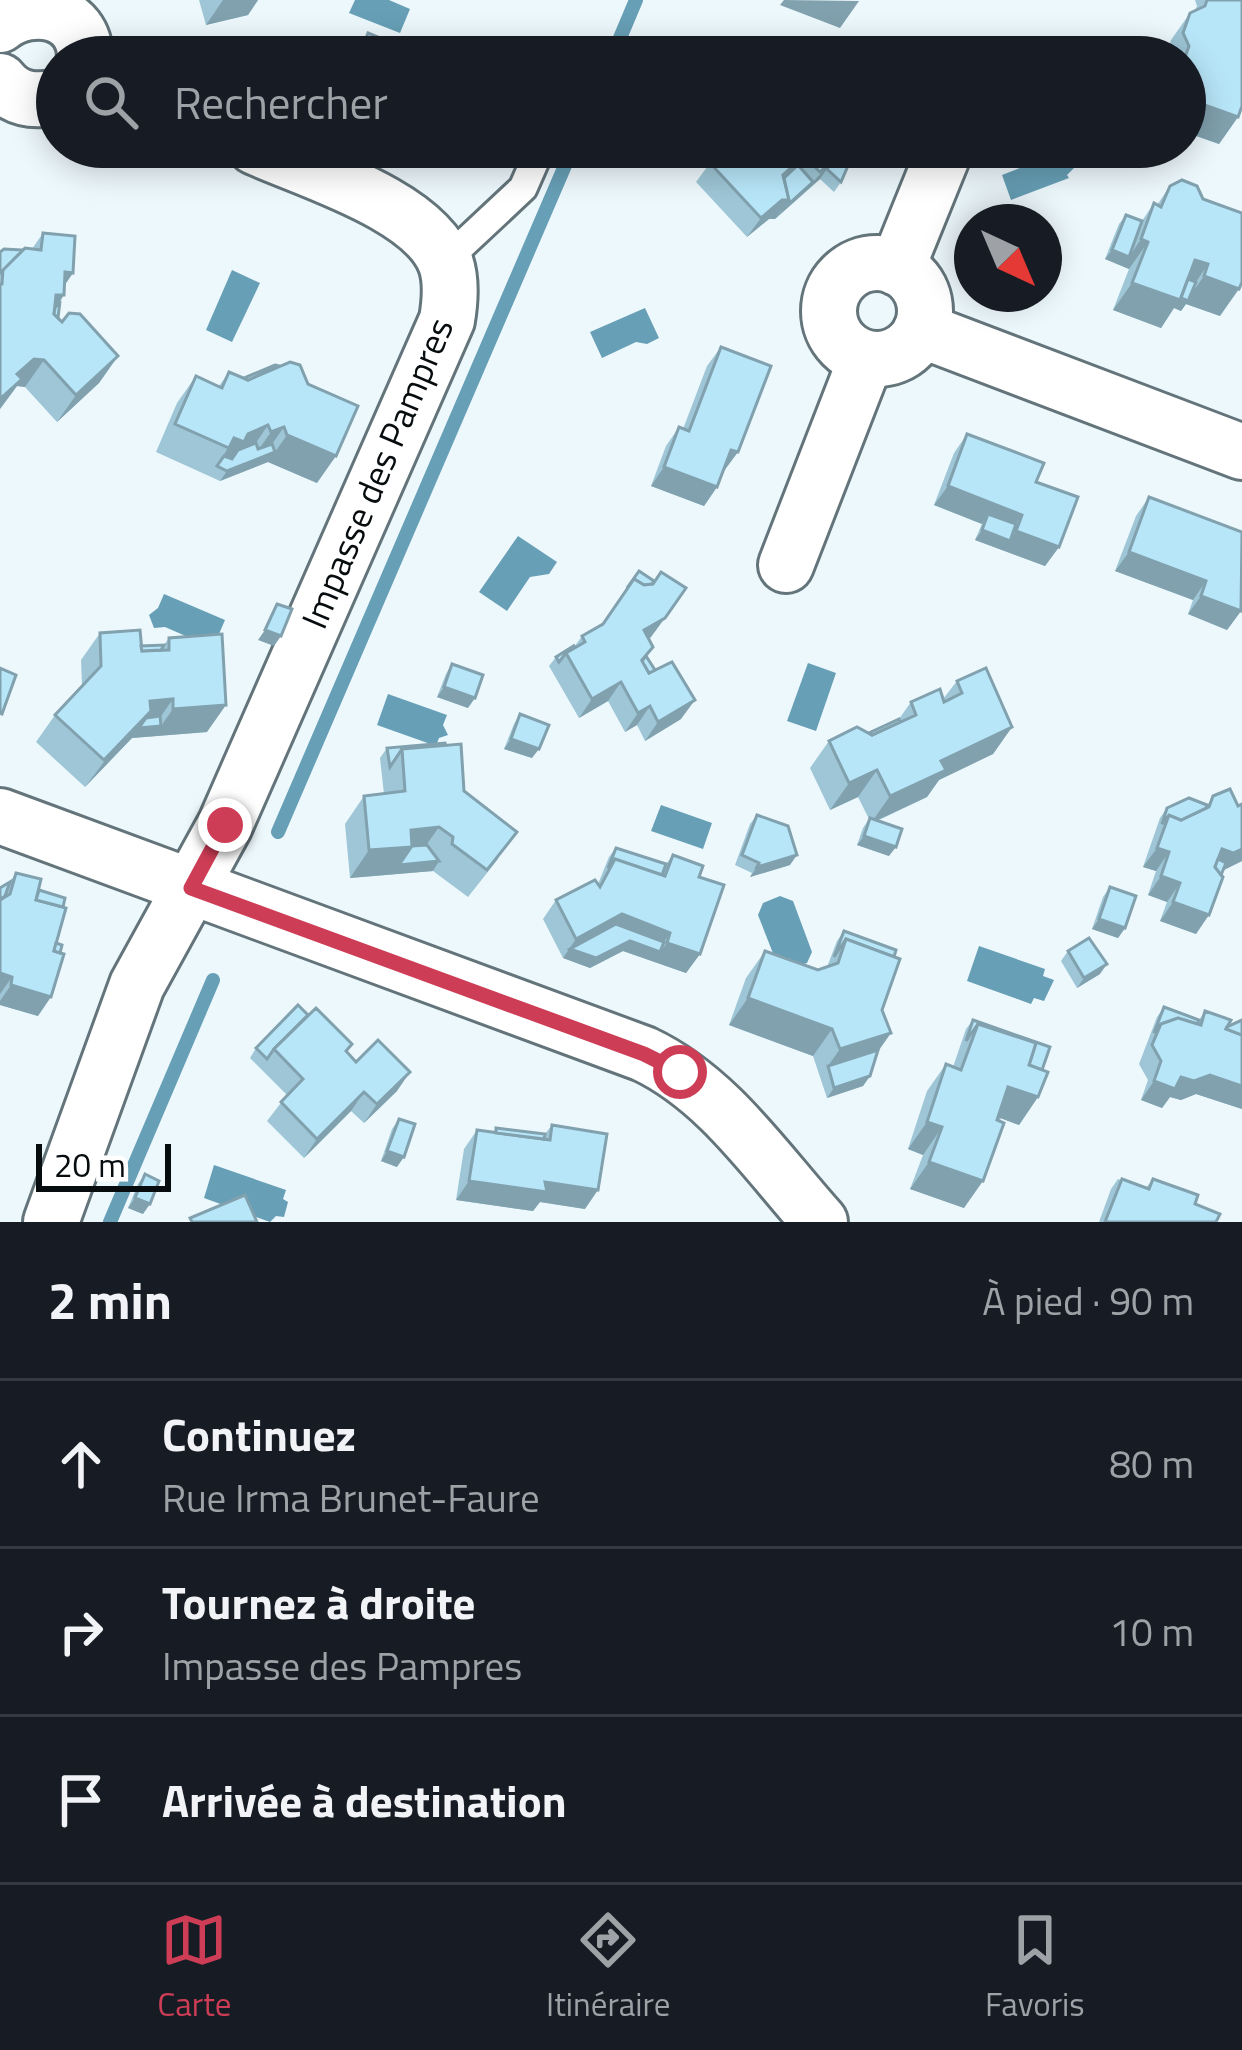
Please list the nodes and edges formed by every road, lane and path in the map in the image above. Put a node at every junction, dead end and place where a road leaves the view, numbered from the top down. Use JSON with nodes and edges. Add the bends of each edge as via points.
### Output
{"nodes":[{"id":1,"x":0,"y":25,"type":"edge"},
{"id":2,"x":83,"y":36,"type":"edge"},
{"id":3,"x":0,"y":81,"type":"edge"},
{"id":4,"x":36,"y":100,"type":"edge"},
{"id":5,"x":300,"y":168,"type":"edge"},
{"id":6,"x":532,"y":168,"type":"edge"},
{"id":7,"x":937,"y":168,"type":"edge"},
{"id":8,"x":445,"y":261,"type":"junction"},
{"id":9,"x":897,"y":268,"type":"junction"},
{"id":10,"x":921,"y":330,"type":"junction"},
{"id":11,"x":866,"y":359,"type":"junction"},
{"id":12,"x":1242,"y":452,"type":"edge"},
{"id":13,"x":787,"y":565,"type":"dead end"},
{"id":14,"x":0,"y":816,"type":"edge"},
{"id":15,"x":191,"y":888,"type":"junction"},
{"id":16,"x":51,"y":1222,"type":"edge"},
{"id":17,"x":820,"y":1222,"type":"edge"}],
"edges":[{"from":1,"to":2,"type":"street","via":[[38,5],[72,18]]},
{"from":3,"to":4,"type":"street"},
{"from":5,"to":8,"type":"street","via":[[409,218]]},
{"from":6,"to":8,"type":"lane","via":[[523,188]]},
{"from":7,"to":9,"type":"street"},
{"from":8,"to":15,"type":"street","name":"Impasse des Pampres","via":[[447,320]]},
{"from":9,"to":10,"type":"street","via":[[923,297]]},
{"from":9,"to":11,"type":"street","via":[[855,268],[832,292],[830,326]]},
{"from":10,"to":11,"type":"street","via":[[899,354]]},
{"from":10,"to":12,"type":"street"},
{"from":11,"to":13,"type":"street"},
{"from":14,"to":15,"type":"street"},
{"from":15,"to":16,"type":"street","name":"Impasse des Pampres","via":[[137,985]]},
{"from":15,"to":17,"type":"street","via":[[680,1072]]}]}
